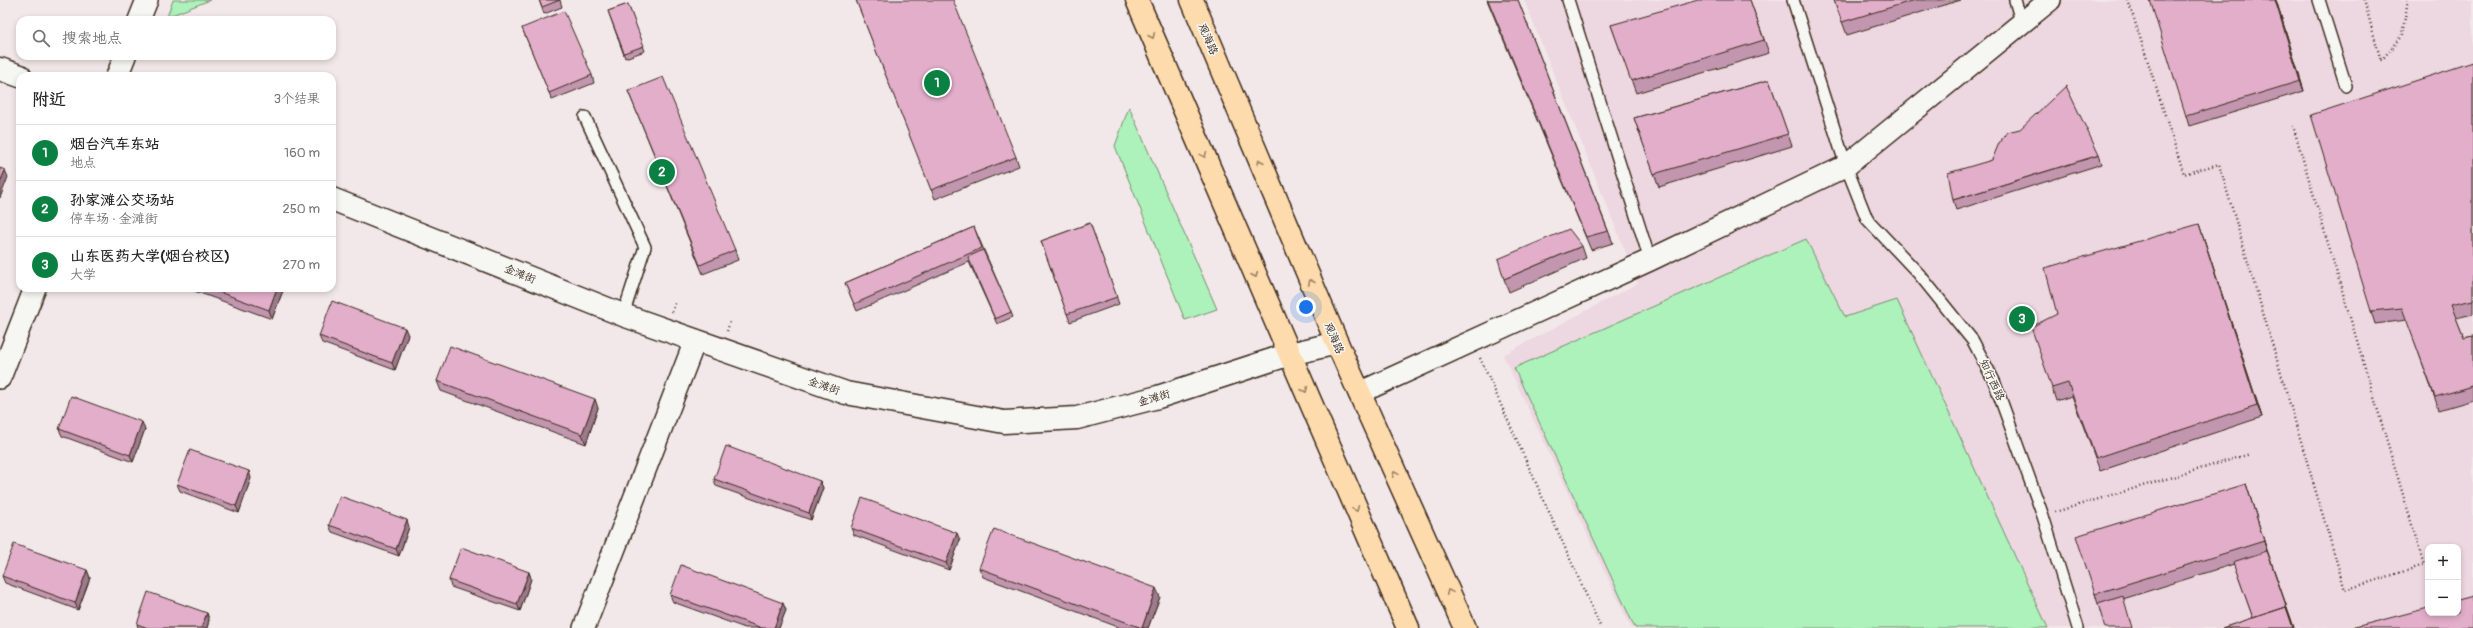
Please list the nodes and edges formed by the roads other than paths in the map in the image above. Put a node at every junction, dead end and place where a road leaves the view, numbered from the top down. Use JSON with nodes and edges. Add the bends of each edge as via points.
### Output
{"nodes":[{"id":1,"x":147,"y":0,"type":"edge"},
{"id":2,"x":1137,"y":0,"type":"edge"},
{"id":3,"x":1192,"y":0,"type":"edge"},
{"id":4,"x":1568,"y":0,"type":"edge"},
{"id":5,"x":1793,"y":0,"type":"edge"},
{"id":6,"x":2014,"y":0,"type":"edge"},
{"id":7,"x":2050,"y":0,"type":"edge"},
{"id":8,"x":2319,"y":0,"type":"edge"},
{"id":9,"x":141,"y":16,"type":"edge"},
{"id":10,"x":2022,"y":24,"type":"junction"},
{"id":11,"x":123,"y":60,"type":"edge"},
{"id":12,"x":0,"y":69,"type":"edge"},
{"id":13,"x":119,"y":72,"type":"edge"},
{"id":14,"x":16,"y":75,"type":"edge"},
{"id":15,"x":2346,"y":86,"type":"dead end"},
{"id":16,"x":585,"y":117,"type":"dead end"},
{"id":17,"x":1846,"y":166,"type":"junction"},
{"id":18,"x":336,"y":201,"type":"edge"},
{"id":19,"x":1650,"y":260,"type":"junction"},
{"id":20,"x":33,"y":292,"type":"edge"},
{"id":21,"x":623,"y":315,"type":"junction"},
{"id":22,"x":695,"y":341,"type":"junction"},
{"id":23,"x":1337,"y":344,"type":"junction"},
{"id":24,"x":1290,"y":354,"type":"junction"},
{"id":25,"x":0,"y":378,"type":"edge"},
{"id":26,"x":1359,"y":393,"type":"junction"},
{"id":27,"x":584,"y":628,"type":"edge"},
{"id":28,"x":1408,"y":628,"type":"edge"},
{"id":29,"x":1465,"y":628,"type":"edge"},
{"id":30,"x":2078,"y":628,"type":"edge"}],
"edges":[{"from":1,"to":9,"type":"street"},
{"from":2,"to":24,"type":"main road","one_way":true},
{"from":23,"to":3,"type":"main road","name":"观海路","one_way":true},
{"from":4,"to":19,"type":"lane"},
{"from":5,"to":17,"type":"lane","name":"知行西路"},
{"from":6,"to":10,"type":"lane"},
{"from":7,"to":10,"type":"street"},
{"from":8,"to":15,"type":"lane"},
{"from":10,"to":17,"type":"street"},
{"from":11,"to":13,"type":"street"},
{"from":12,"to":14,"type":"street"},
{"from":16,"to":21,"type":"lane","via":[[645,247]]},
{"from":17,"to":19,"type":"street"},
{"from":17,"to":30,"type":"lane","name":"知行西路","via":[[1867,219],[1919,274],[1973,341],[1994,381],[2043,516]]},
{"from":18,"to":21,"type":"street","name":"金滩街"},
{"from":19,"to":26,"type":"street"},
{"from":20,"to":25,"type":"street"},
{"from":21,"to":22,"type":"street","name":"金滩街"},
{"from":22,"to":24,"type":"street","name":"金滩街","via":[[846,393],[1004,422],[1076,418],[1158,398]]},
{"from":22,"to":27,"type":"street"},
{"from":23,"to":24,"type":"street","name":"金滩街"},
{"from":23,"to":26,"type":"main road","name":"观海路"},
{"from":24,"to":28,"type":"main road","one_way":true},
{"from":29,"to":26,"type":"main road","name":"观海路","one_way":true}]}
